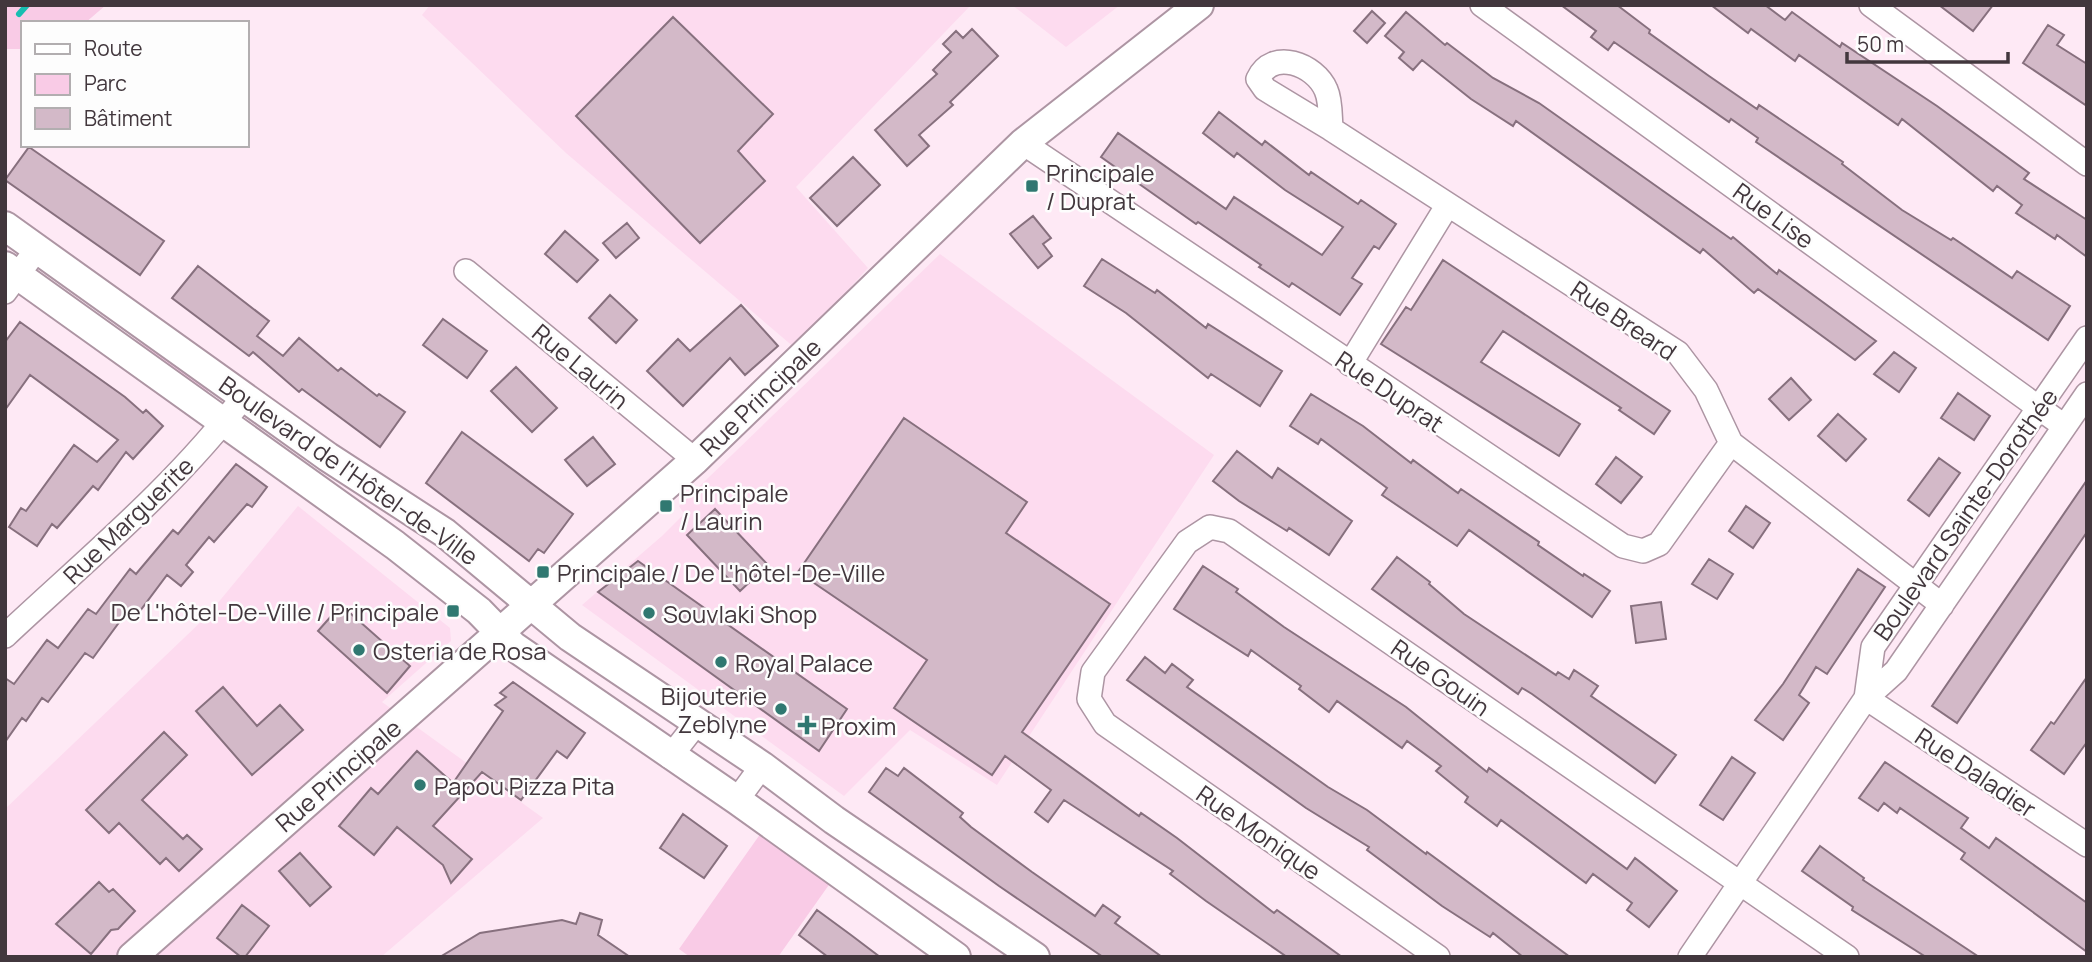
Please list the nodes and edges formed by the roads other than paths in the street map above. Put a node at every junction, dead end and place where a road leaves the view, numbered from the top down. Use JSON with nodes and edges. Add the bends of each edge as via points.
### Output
{"nodes":[{"id":1,"x":1199,"y":5,"type":"edge"},
{"id":2,"x":1482,"y":5,"type":"edge"},
{"id":3,"x":1871,"y":5,"type":"edge"},
{"id":4,"x":1331,"y":129,"type":"dead end"},
{"id":5,"x":1023,"y":143,"type":"junction"},
{"id":6,"x":2087,"y":164,"type":"edge"},
{"id":7,"x":1447,"y":206,"type":"junction"},
{"id":8,"x":5,"y":226,"type":"edge"},
{"id":9,"x":37,"y":249,"type":"junction"},
{"id":10,"x":466,"y":271,"type":"dead end"},
{"id":11,"x":9,"y":277,"type":"edge"},
{"id":12,"x":2087,"y":338,"type":"edge"},
{"id":13,"x":1350,"y":364,"type":"junction"},
{"id":14,"x":2087,"y":394,"type":"edge"},
{"id":15,"x":244,"y":396,"type":"junction"},
{"id":16,"x":2039,"y":407,"type":"junction"},
{"id":17,"x":224,"y":422,"type":"junction"},
{"id":18,"x":2064,"y":426,"type":"junction"},
{"id":19,"x":1731,"y":443,"type":"junction"},
{"id":20,"x":695,"y":460,"type":"junction"},
{"id":21,"x":1915,"y":586,"type":"junction"},
{"id":22,"x":1942,"y":605,"type":"junction"},
{"id":23,"x":531,"y":606,"type":"junction"},
{"id":24,"x":500,"y":633,"type":"junction"},
{"id":25,"x":5,"y":636,"type":"edge"},
{"id":26,"x":1866,"y":698,"type":"junction"},
{"id":27,"x":1089,"y":699,"type":"joint"},
{"id":28,"x":696,"y":724,"type":"junction"},
{"id":29,"x":670,"y":757,"type":"junction"},
{"id":30,"x":762,"y":766,"type":"junction"},
{"id":31,"x":737,"y":800,"type":"junction"},
{"id":32,"x":2086,"y":842,"type":"edge"},
{"id":33,"x":1741,"y":883,"type":"junction"},
{"id":34,"x":132,"y":957,"type":"edge"},
{"id":35,"x":956,"y":957,"type":"edge"},
{"id":36,"x":1035,"y":957,"type":"edge"},
{"id":37,"x":1438,"y":957,"type":"edge"},
{"id":38,"x":1690,"y":957,"type":"edge"},
{"id":39,"x":1847,"y":957,"type":"edge"}],
"edges":[{"from":1,"to":5,"type":"street","name":"Rue Principale"},
{"from":2,"to":16,"type":"street","name":"Rue Lise"},
{"from":3,"to":6,"type":"street"},
{"from":4,"to":7,"type":"street","name":"Rue Breard"},
{"from":5,"to":13,"type":"street","name":"Rue Duprat"},
{"from":5,"to":20,"type":"street","name":"Rue Principale"},
{"from":7,"to":13,"type":"street"},
{"from":7,"to":19,"type":"street","name":"Rue Breard","via":[[1678,353],[1706,390]]},
{"from":8,"to":9,"type":"street","name":"Boulevard de l'Hôtel-de-Ville"},
{"from":9,"to":11,"type":"street"},
{"from":9,"to":15,"type":"street","name":"Boulevard de l'Hôtel-de-Ville"},
{"from":10,"to":20,"type":"street","name":"Rue Laurin"},
{"from":11,"to":17,"type":"street","name":"Boulevard de l'Hôtel-de-Ville"},
{"from":12,"to":16,"type":"street","name":"Boulevard Sainte-Dorothée"},
{"from":13,"to":19,"type":"street","name":"Rue Duprat","via":[[1623,546],[1643,551],[1659,544]]},
{"from":14,"to":18,"type":"street","name":"Boulevard Sainte-Dorothée"},
{"from":15,"to":17,"type":"street","name":"Rue Marguerite"},
{"from":15,"to":23,"type":"street","name":"Boulevard de l'Hôtel-de-Ville","via":[[445,533]]},
{"from":16,"to":18,"type":"street","name":"Rue Lise"},
{"from":16,"to":21,"type":"street","name":"Boulevard Sainte-Dorothée"},
{"from":17,"to":24,"type":"street","name":"Boulevard de l'Hôtel-de-Ville","via":[[415,561]]},
{"from":17,"to":25,"type":"street","name":"Rue Marguerite","via":[[176,475]]},
{"from":18,"to":22,"type":"street","name":"Boulevard Sainte-Dorothée"},
{"from":19,"to":21,"type":"street","name":"Rue Breard"},
{"from":20,"to":23,"type":"street","name":"Rue Principale"},
{"from":21,"to":22,"type":"street","name":"Rue Breard"},
{"from":21,"to":26,"type":"street","name":"Boulevard Sainte-Dorothée","via":[[1873,647]]},
{"from":22,"to":26,"type":"street","name":"Boulevard Sainte-Dorothée","via":[[1896,671]]},
{"from":23,"to":24,"type":"street","name":"Rue Principale"},
{"from":23,"to":28,"type":"street","name":"Boulevard de l'Hôtel-de-Ville"},
{"from":24,"to":29,"type":"street","name":"Boulevard de l'Hôtel-de-Ville"},
{"from":24,"to":34,"type":"street","name":"Rue Principale"},
{"from":26,"to":32,"type":"street","name":"Rue Daladier"},
{"from":26,"to":33,"type":"street","name":"Boulevard Sainte-Dorothée"},
{"from":27,"to":33,"type":"street","name":"Rue Gouin","via":[[1093,672],[1187,542],[1210,527],[1229,531]]},
{"from":27,"to":37,"type":"street","name":"Rue Monique","via":[[1105,724]]},
{"from":28,"to":29,"type":"street"},
{"from":28,"to":30,"type":"street","name":"Boulevard de l'Hôtel-de-Ville"},
{"from":29,"to":31,"type":"street","name":"Boulevard de l'Hôtel-de-Ville"},
{"from":30,"to":31,"type":"street"},
{"from":30,"to":36,"type":"street","name":"Boulevard de l'Hôtel-de-Ville"},
{"from":31,"to":35,"type":"street","name":"Boulevard de l'Hôtel-de-Ville"},
{"from":33,"to":38,"type":"street","name":"Boulevard Sainte-Dorothée"},
{"from":33,"to":39,"type":"street","name":"Rue Gouin"}]}
